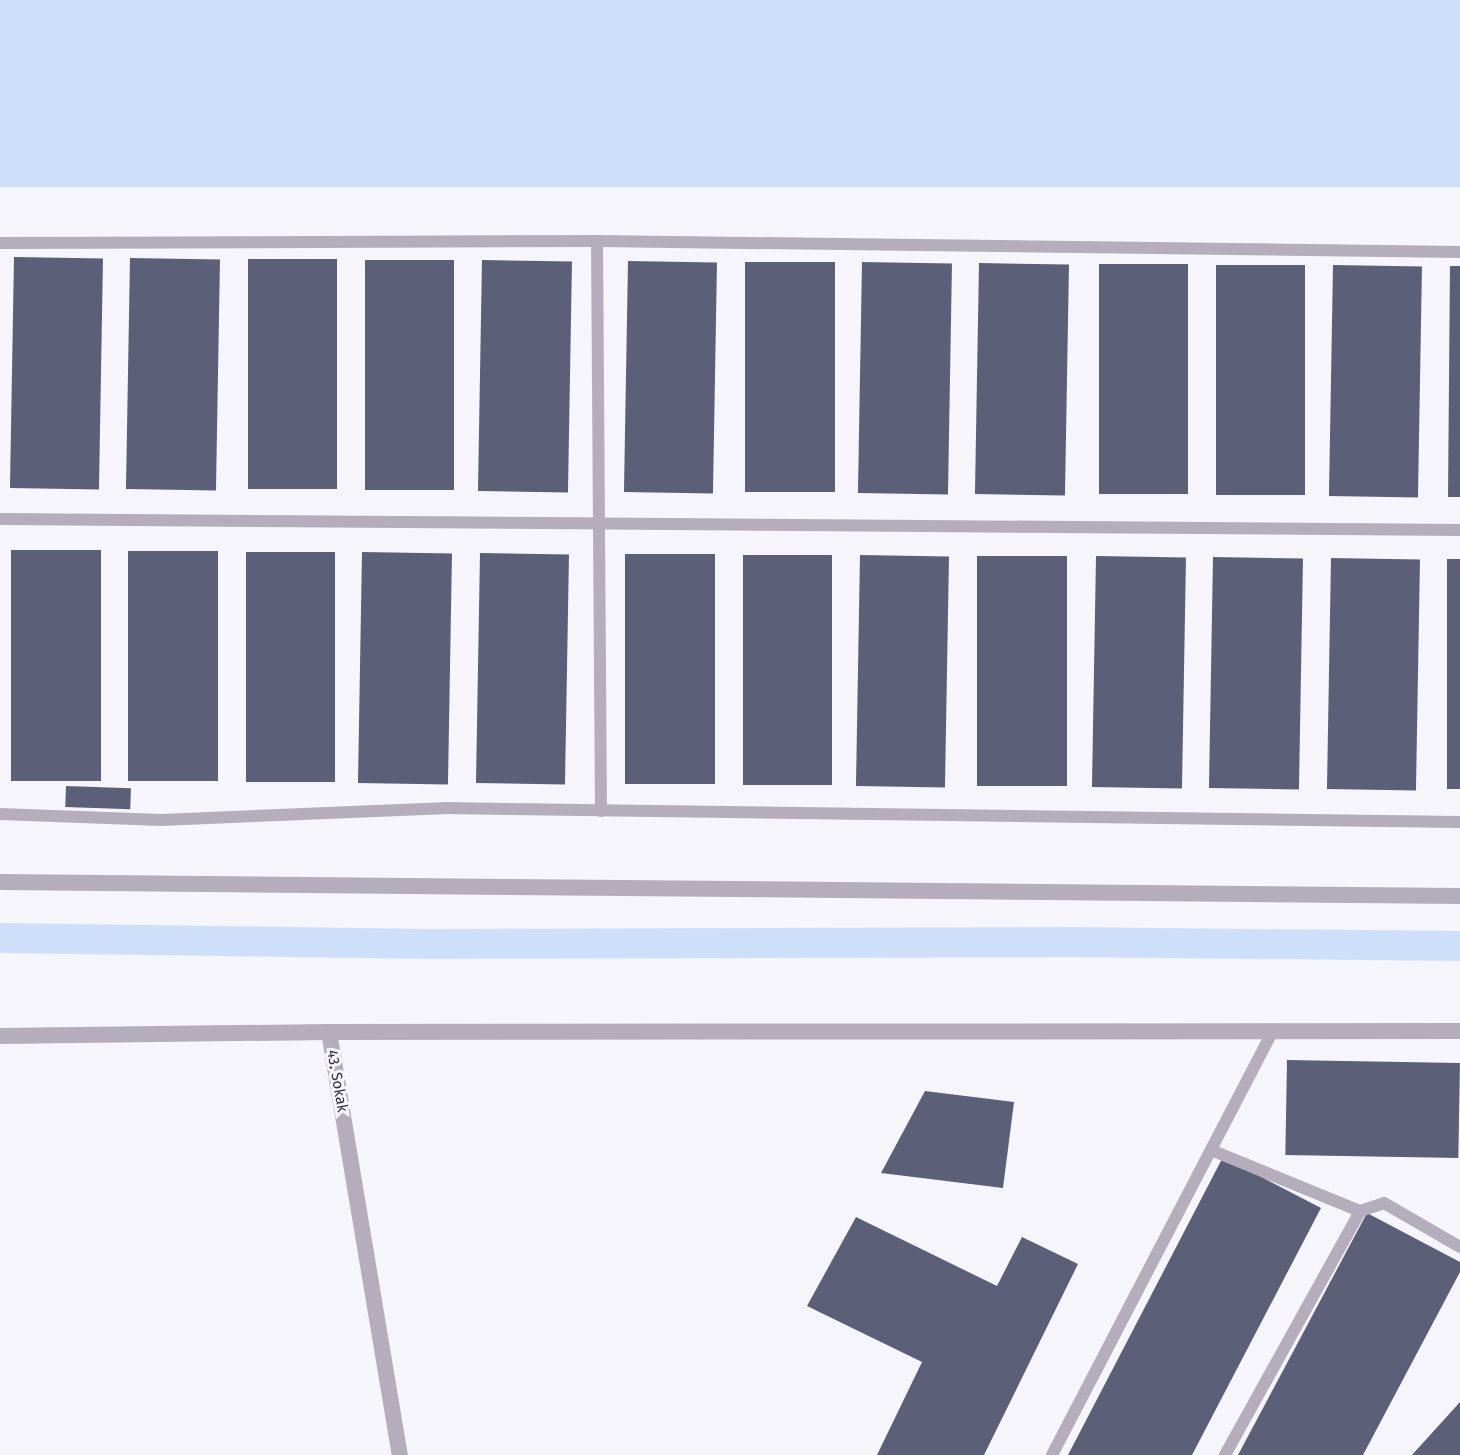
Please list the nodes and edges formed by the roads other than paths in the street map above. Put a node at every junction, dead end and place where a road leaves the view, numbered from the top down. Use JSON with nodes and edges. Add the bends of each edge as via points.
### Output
{"nodes":[{"id":1,"x":597,"y":241,"type":"junction"},
{"id":2,"x":0,"y":243,"type":"edge"},
{"id":3,"x":1460,"y":252,"type":"edge"},
{"id":4,"x":0,"y":519,"type":"edge"},
{"id":5,"x":598,"y":523,"type":"junction"},
{"id":6,"x":1460,"y":530,"type":"edge"},
{"id":7,"x":601,"y":811,"type":"junction"},
{"id":8,"x":0,"y":814,"type":"edge"},
{"id":9,"x":1460,"y":822,"type":"edge"},
{"id":10,"x":0,"y":882,"type":"edge"},
{"id":11,"x":1460,"y":896,"type":"edge"},
{"id":12,"x":1460,"y":1031,"type":"edge"},
{"id":13,"x":329,"y":1032,"type":"junction"},
{"id":14,"x":1272,"y":1032,"type":"junction"},
{"id":15,"x":0,"y":1036,"type":"edge"},
{"id":16,"x":1211,"y":1150,"type":"junction"},
{"id":17,"x":1360,"y":1211,"type":"junction"},
{"id":18,"x":1457,"y":1241,"type":"edge"},
{"id":19,"x":400,"y":1455,"type":"edge"},
{"id":20,"x":1052,"y":1455,"type":"edge"},
{"id":21,"x":1225,"y":1455,"type":"edge"}],
"edges":[{"from":1,"to":2,"type":"lane"},
{"from":1,"to":3,"type":"lane"},
{"from":1,"to":5,"type":"lane"},
{"from":4,"to":5,"type":"lane"},
{"from":5,"to":6,"type":"lane"},
{"from":5,"to":7,"type":"lane"},
{"from":7,"to":8,"type":"lane","via":[[443,808],[161,820]]},
{"from":7,"to":9,"type":"lane"},
{"from":10,"to":11,"type":"street"},
{"from":12,"to":14,"type":"street"},
{"from":13,"to":14,"type":"street"},
{"from":13,"to":15,"type":"street","name":"43. Sokak"},
{"from":13,"to":19,"type":"street","name":"43. Sokak"},
{"from":14,"to":16,"type":"lane"},
{"from":16,"to":17,"type":"lane"},
{"from":16,"to":20,"type":"lane"},
{"from":17,"to":18,"type":"lane","via":[[1384,1203]]},
{"from":17,"to":21,"type":"lane"}]}
